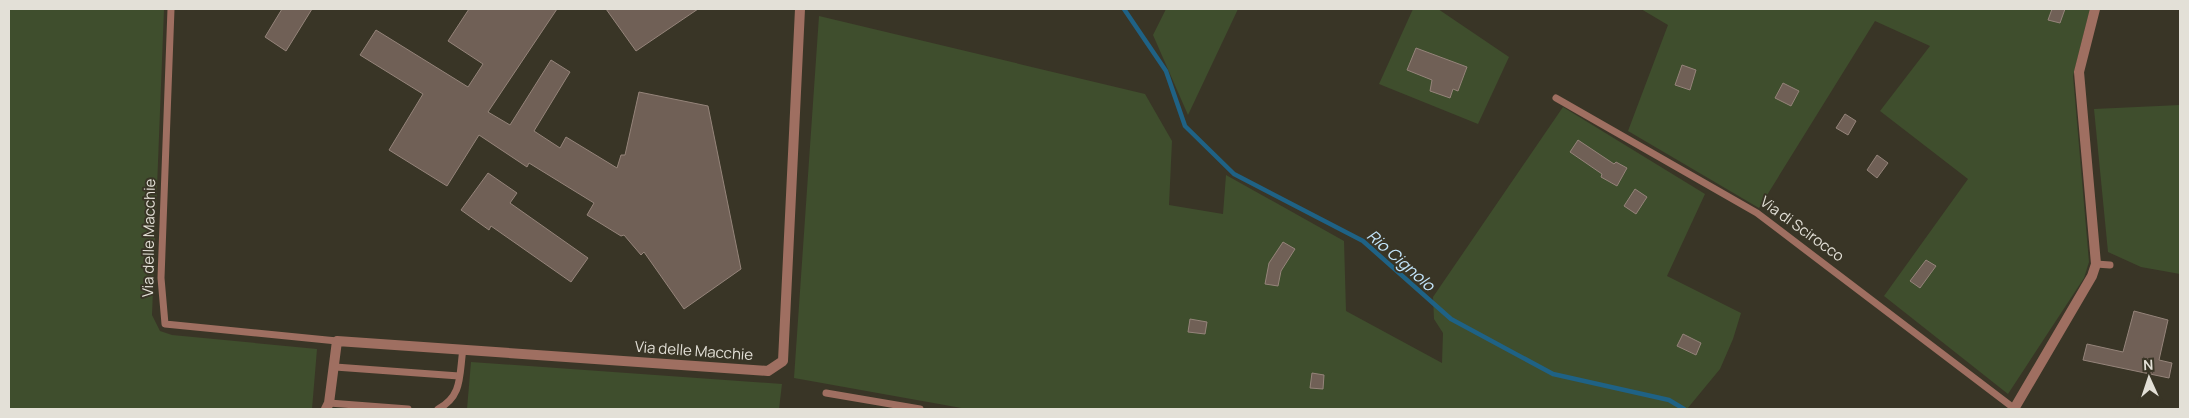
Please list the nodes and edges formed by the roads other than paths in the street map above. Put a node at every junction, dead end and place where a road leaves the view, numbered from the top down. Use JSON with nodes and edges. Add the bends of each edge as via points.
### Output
{"nodes":[{"id":1,"x":171,"y":9,"type":"edge"},
{"id":2,"x":800,"y":9,"type":"edge"},
{"id":3,"x":2095,"y":9,"type":"edge"},
{"id":4,"x":1556,"y":98,"type":"dead end"},
{"id":5,"x":2096,"y":264,"type":"junction"},
{"id":6,"x":2110,"y":265,"type":"dead end"},
{"id":7,"x":338,"y":341,"type":"junction"},
{"id":8,"x":463,"y":349,"type":"junction"},
{"id":9,"x":335,"y":367,"type":"junction"},
{"id":10,"x":459,"y":376,"type":"junction"},
{"id":11,"x":826,"y":393,"type":"dead end"},
{"id":12,"x":327,"y":406,"type":"edge"},
{"id":13,"x":408,"y":409,"type":"edge"},
{"id":14,"x":438,"y":409,"type":"edge"},
{"id":15,"x":920,"y":409,"type":"edge"},
{"id":16,"x":2015,"y":409,"type":"edge"}],
"edges":[{"from":1,"to":7,"type":"lane","name":"Via delle Macchie","via":[[161,278],[165,324]]},
{"from":2,"to":8,"type":"street","name":"Via delle Macchie","via":[[783,361],[768,371]]},
{"from":3,"to":5,"type":"street","name":"Via di Scirocco","via":[[2079,72]]},
{"from":4,"to":16,"type":"lane","name":"Via di Scirocco","via":[[1757,213]]},
{"from":5,"to":6,"type":"lane"},
{"from":5,"to":16,"type":"street","name":"Via di Scirocco"},
{"from":7,"to":8,"type":"street","name":"Via delle Macchie"},
{"from":7,"to":9,"type":"street"},
{"from":8,"to":10,"type":"lane"},
{"from":9,"to":10,"type":"lane"},
{"from":9,"to":12,"type":"street"},
{"from":10,"to":14,"type":"lane","via":[[457,391],[450,403]]},
{"from":11,"to":15,"type":"lane"},
{"from":12,"to":13,"type":"lane"}]}
